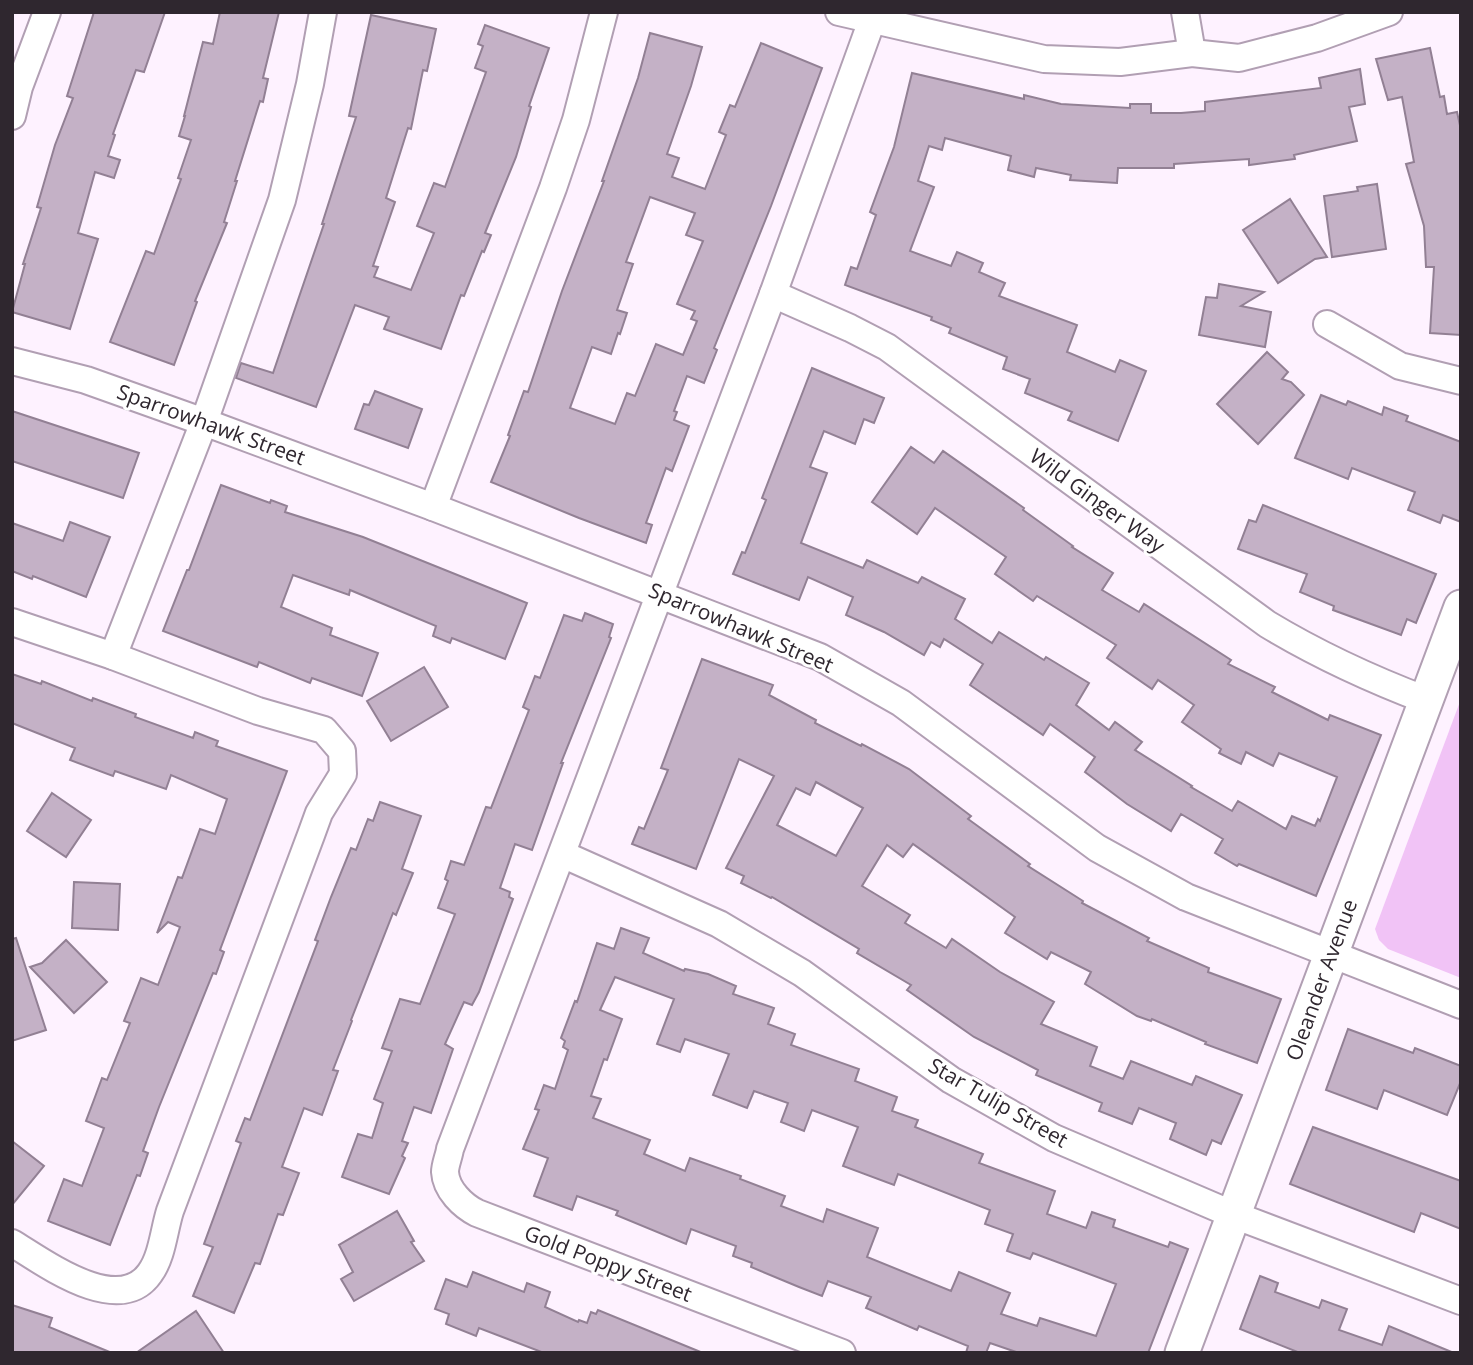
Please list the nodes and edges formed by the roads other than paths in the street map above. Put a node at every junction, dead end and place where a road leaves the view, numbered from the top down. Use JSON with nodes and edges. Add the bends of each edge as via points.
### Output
{"nodes":[{"id":1,"x":47,"y":12,"type":"edge"},
{"id":2,"x":323,"y":12,"type":"edge"},
{"id":3,"x":604,"y":12,"type":"edge"},
{"id":4,"x":839,"y":12,"type":"edge"},
{"id":5,"x":1185,"y":12,"type":"edge"},
{"id":6,"x":1389,"y":12,"type":"edge"},
{"id":7,"x":874,"y":16,"type":"edge"},
{"id":8,"x":1192,"y":53,"type":"junction"},
{"id":9,"x":12,"y":117,"type":"edge"},
{"id":10,"x":773,"y":294,"type":"junction"},
{"id":11,"x":1327,"y":324,"type":"dead end"},
{"id":12,"x":12,"y":361,"type":"edge"},
{"id":13,"x":1461,"y":381,"type":"edge"},
{"id":14,"x":204,"y":422,"type":"junction"},
{"id":15,"x":433,"y":507,"type":"junction"},
{"id":16,"x":659,"y":593,"type":"junction"},
{"id":17,"x":1461,"y":607,"type":"edge"},
{"id":18,"x":12,"y":622,"type":"edge"},
{"id":19,"x":113,"y":656,"type":"junction"},
{"id":20,"x":1426,"y":700,"type":"junction"},
{"id":21,"x":562,"y":853,"type":"junction"},
{"id":22,"x":1331,"y":956,"type":"junction"},
{"id":23,"x":1461,"y":1005,"type":"edge"},
{"id":24,"x":1234,"y":1215,"type":"junction"},
{"id":25,"x":12,"y":1243,"type":"edge"},
{"id":26,"x":1461,"y":1301,"type":"edge"},
{"id":27,"x":842,"y":1353,"type":"edge"},
{"id":28,"x":1182,"y":1353,"type":"edge"}],
"edges":[{"from":1,"to":9,"type":"street"},
{"from":2,"to":14,"type":"street","via":[[282,200]]},
{"from":3,"to":15,"type":"street","via":[[553,188]]},
{"from":4,"to":7,"type":"street"},
{"from":5,"to":8,"type":"street"},
{"from":6,"to":8,"type":"street","via":[[1317,38],[1239,58]]},
{"from":7,"to":8,"type":"street","via":[[1044,59],[1120,62]]},
{"from":7,"to":10,"type":"street","name":"Gold Poppy Street"},
{"from":10,"to":16,"type":"street","name":"Gold Poppy Street"},
{"from":10,"to":20,"type":"street","name":"Wild Ginger Way","via":[[887,347],[1266,624],[1317,654]]},
{"from":11,"to":13,"type":"street","via":[[1400,366]]},
{"from":12,"to":14,"type":"street","name":"Sparrowhawk Street","via":[[86,380]]},
{"from":14,"to":15,"type":"street","name":"Sparrowhawk Street"},
{"from":14,"to":19,"type":"street"},
{"from":15,"to":16,"type":"street","name":"Sparrowhawk Street"},
{"from":16,"to":21,"type":"street","name":"Gold Poppy Street"},
{"from":16,"to":22,"type":"street","name":"Sparrowhawk Street","via":[[820,657],[901,703],[1097,848],[1185,897]]},
{"from":17,"to":20,"type":"street","name":"Oleander Avenue"},
{"from":18,"to":19,"type":"street"},
{"from":19,"to":25,"type":"street","via":[[258,711],[324,730],[342,751],[343,774],[319,814],[151,1272],[134,1288],[110,1291],[58,1270]]},
{"from":20,"to":22,"type":"street","name":"Oleander Avenue"},
{"from":21,"to":24,"type":"street","name":"Star Tulip Street","via":[[719,924],[802,973],[951,1080],[1054,1138]]},
{"from":21,"to":27,"type":"street","name":"Gold Poppy Street","via":[[450,1149],[445,1173],[449,1187],[465,1207],[477,1213]]},
{"from":22,"to":23,"type":"street","name":"Sparrowhawk Street"},
{"from":22,"to":24,"type":"street","name":"Oleander Avenue"},
{"from":24,"to":26,"type":"street","name":"Star Tulip Street"},
{"from":24,"to":28,"type":"street","name":"Oleander Avenue"}]}
